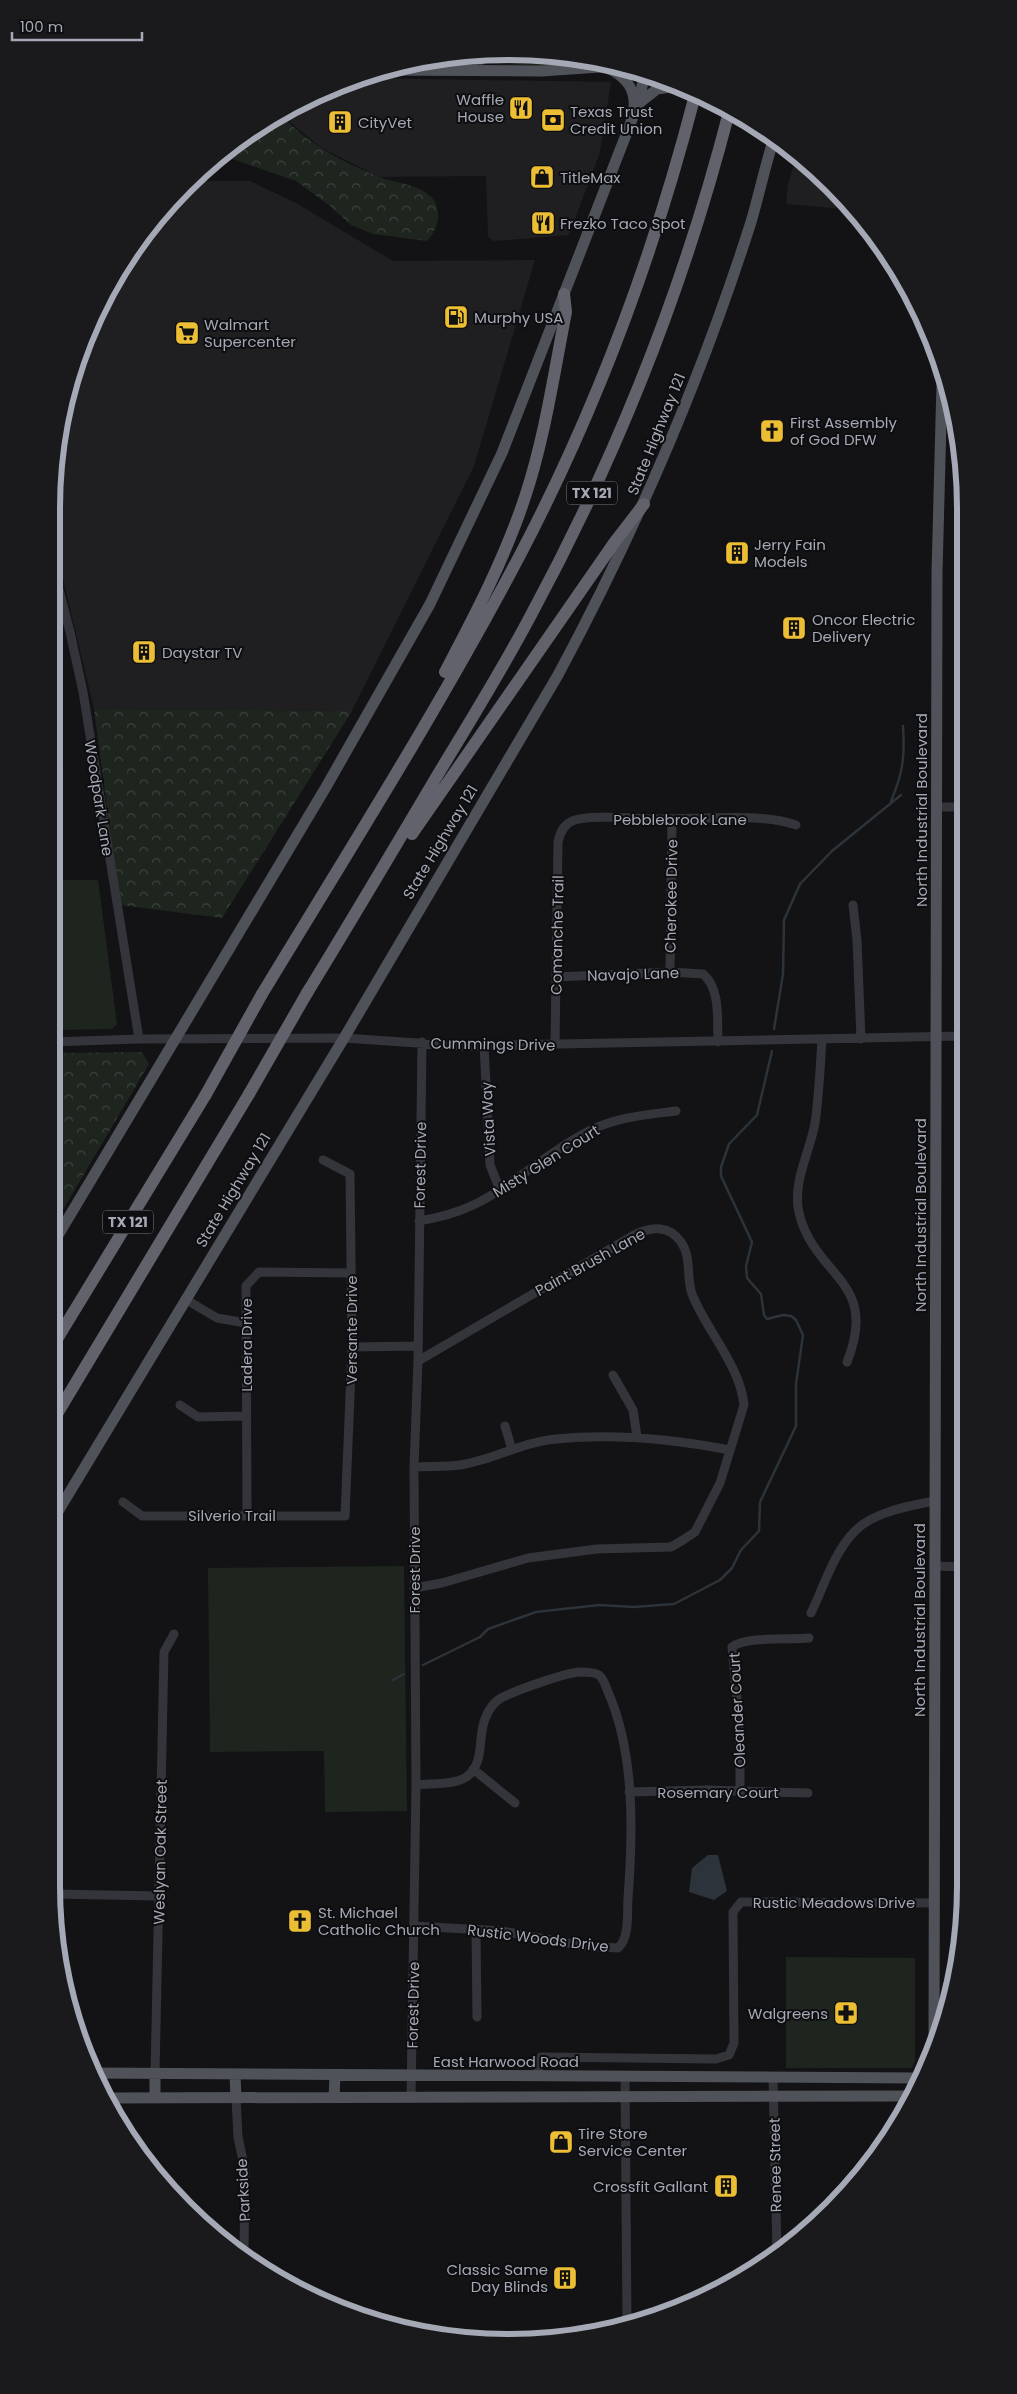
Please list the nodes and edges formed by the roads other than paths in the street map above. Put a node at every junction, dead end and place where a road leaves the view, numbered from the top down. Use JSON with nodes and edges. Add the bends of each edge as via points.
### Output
{"nodes":[{"id":1,"x":479,"y":61,"type":"edge"},
{"id":2,"x":588,"y":68,"type":"edge"},
{"id":3,"x":416,"y":70,"type":"edge"},
{"id":4,"x":479,"y":70,"type":"junction"},
{"id":5,"x":620,"y":74,"type":"edge"},
{"id":6,"x":643,"y":81,"type":"edge"},
{"id":7,"x":664,"y":88,"type":"edge"},
{"id":8,"x":693,"y":100,"type":"edge"},
{"id":9,"x":636,"y":110,"type":"junction"},
{"id":10,"x":728,"y":117,"type":"edge"},
{"id":11,"x":772,"y":146,"type":"edge"},
{"id":12,"x":564,"y":294,"type":"junction"},
{"id":13,"x":942,"y":391,"type":"edge"},
{"id":14,"x":644,"y":504,"type":"junction"},
{"id":15,"x":60,"y":594,"type":"edge"},
{"id":16,"x":377,"y":804,"type":"junction"},
{"id":17,"x":936,"y":807,"type":"junction"},
{"id":18,"x":957,"y":807,"type":"edge"},
{"id":19,"x":672,"y":819,"type":"junction"},
{"id":20,"x":796,"y":825,"type":"dead end"},
{"id":21,"x":565,"y":826,"type":"joint"},
{"id":22,"x":394,"y":848,"type":"junction"},
{"id":23,"x":853,"y":905,"type":"dead end"},
{"id":24,"x":670,"y":972,"type":"junction"},
{"id":25,"x":556,"y":977,"type":"junction"},
{"id":26,"x":957,"y":1036,"type":"edge"},
{"id":27,"x":935,"y":1037,"type":"junction"},
{"id":28,"x":177,"y":1038,"type":"junction"},
{"id":29,"x":344,"y":1038,"type":"junction"},
{"id":30,"x":139,"y":1039,"type":"junction"},
{"id":31,"x":861,"y":1039,"type":"junction"},
{"id":32,"x":822,"y":1040,"type":"junction"},
{"id":33,"x":60,"y":1042,"type":"edge"},
{"id":34,"x":422,"y":1042,"type":"junction"},
{"id":35,"x":718,"y":1042,"type":"junction"},
{"id":36,"x":484,"y":1045,"type":"junction"},
{"id":37,"x":555,"y":1045,"type":"junction"},
{"id":38,"x":676,"y":1111,"type":"dead end"},
{"id":39,"x":323,"y":1160,"type":"dead end"},
{"id":40,"x":500,"y":1190,"type":"junction"},
{"id":41,"x":419,"y":1221,"type":"junction"},
{"id":42,"x":60,"y":1232,"type":"edge"},
{"id":43,"x":351,"y":1273,"type":"junction"},
{"id":44,"x":185,"y":1299,"type":"junction"},
{"id":45,"x":246,"y":1323,"type":"junction"},
{"id":46,"x":60,"y":1334,"type":"edge"},
{"id":47,"x":418,"y":1346,"type":"junction"},
{"id":48,"x":352,"y":1348,"type":"junction"},
{"id":49,"x":418,"y":1361,"type":"junction"},
{"id":50,"x":847,"y":1362,"type":"dead end"},
{"id":51,"x":614,"y":1375,"type":"dead end"},
{"id":52,"x":180,"y":1405,"type":"dead end"},
{"id":53,"x":60,"y":1409,"type":"edge"},
{"id":54,"x":247,"y":1416,"type":"junction"},
{"id":55,"x":505,"y":1426,"type":"dead end"},
{"id":56,"x":637,"y":1437,"type":"junction"},
{"id":57,"x":512,"y":1450,"type":"junction"},
{"id":58,"x":730,"y":1450,"type":"junction"},
{"id":59,"x":414,"y":1467,"type":"junction"},
{"id":60,"x":934,"y":1501,"type":"junction"},
{"id":61,"x":123,"y":1502,"type":"dead end"},
{"id":62,"x":60,"y":1508,"type":"edge"},
{"id":63,"x":247,"y":1515,"type":"junction"},
{"id":64,"x":345,"y":1516,"type":"joint"},
{"id":65,"x":934,"y":1566,"type":"junction"},
{"id":66,"x":957,"y":1567,"type":"edge"},
{"id":67,"x":414,"y":1588,"type":"junction"},
{"id":68,"x":811,"y":1612,"type":"dead end"},
{"id":69,"x":174,"y":1634,"type":"dead end"},
{"id":70,"x":809,"y":1638,"type":"dead end"},
{"id":71,"x":473,"y":1770,"type":"junction"},
{"id":72,"x":416,"y":1785,"type":"junction"},
{"id":73,"x":740,"y":1791,"type":"junction"},
{"id":74,"x":629,"y":1792,"type":"junction"},
{"id":75,"x":808,"y":1793,"type":"dead end"},
{"id":76,"x":515,"y":1804,"type":"dead end"},
{"id":77,"x":60,"y":1894,"type":"edge"},
{"id":78,"x":159,"y":1896,"type":"junction"},
{"id":79,"x":934,"y":1902,"type":"junction"},
{"id":80,"x":414,"y":1926,"type":"junction"},
{"id":81,"x":476,"y":1930,"type":"junction"},
{"id":82,"x":477,"y":2017,"type":"dead end"},
{"id":83,"x":934,"y":2027,"type":"edge"},
{"id":84,"x":101,"y":2073,"type":"edge"},
{"id":85,"x":155,"y":2074,"type":"junction"},
{"id":86,"x":235,"y":2074,"type":"junction"},
{"id":87,"x":335,"y":2075,"type":"junction"},
{"id":88,"x":411,"y":2075,"type":"junction"},
{"id":89,"x":537,"y":2076,"type":"junction"},
{"id":90,"x":625,"y":2076,"type":"junction"},
{"id":91,"x":773,"y":2078,"type":"junction"},
{"id":92,"x":914,"y":2078,"type":"edge"},
{"id":93,"x":905,"y":2096,"type":"edge"},
{"id":94,"x":114,"y":2098,"type":"edge"},
{"id":95,"x":155,"y":2098,"type":"junction"},
{"id":96,"x":236,"y":2098,"type":"junction"},
{"id":97,"x":334,"y":2098,"type":"junction"},
{"id":98,"x":411,"y":2098,"type":"junction"},
{"id":99,"x":536,"y":2098,"type":"junction"},
{"id":100,"x":625,"y":2098,"type":"junction"},
{"id":101,"x":774,"y":2098,"type":"junction"},
{"id":102,"x":777,"y":2245,"type":"edge"},
{"id":103,"x":244,"y":2247,"type":"edge"},
{"id":104,"x":627,"y":2318,"type":"edge"}],
"edges":[{"from":1,"to":4,"type":"street"},
{"from":2,"to":4,"type":"main road"},
{"from":3,"to":4,"type":"main road"},
{"from":5,"to":9,"type":"main road","via":[[626,80]]},
{"from":6,"to":9,"type":"main road"},
{"from":7,"to":9,"type":"main road","via":[[657,89]]},
{"from":8,"to":16,"type":"highway","number":"TX 121","via":[[650,246],[594,396],[562,468],[521,554],[475,638]]},
{"from":9,"to":12,"type":"main road"},
{"from":10,"to":22,"type":"highway","number":"TX 121","via":[[713,174],[666,316],[634,400],[601,473],[531,616]]},
{"from":11,"to":14,"type":"main road","name":"State Highway 121","via":[[750,223],[697,373]]},
{"from":12,"to":16,"type":"highway","via":[[566,312],[540,444],[526,496],[487,592],[444,675],[378,789]]},
{"from":12,"to":28,"type":"main road","via":[[502,453],[430,604]]},
{"from":13,"to":17,"type":"main road","name":"North Industrial Boulevard"},
{"from":14,"to":22,"type":"highway","via":[[410,837]]},
{"from":14,"to":29,"type":"main road","name":"State Highway 121","via":[[558,674]]},
{"from":15,"to":30,"type":"street","name":"Woodpark Lane","via":[[83,692]]},
{"from":16,"to":46,"type":"highway","number":"TX 121","bridge":true},
{"from":17,"to":18,"type":"street"},
{"from":17,"to":27,"type":"main road","name":"North Industrial Boulevard"},
{"from":19,"to":20,"type":"street","name":"Pebblebrook Lane","via":[[757,819]]},
{"from":19,"to":21,"type":"street","name":"Pebblebrook Lane","via":[[574,820]]},
{"from":19,"to":24,"type":"street","name":"Cherokee Drive"},
{"from":21,"to":25,"type":"street","name":"Comanche Trail","via":[[558,842]]},
{"from":22,"to":53,"type":"highway","number":"TX 121","bridge":true},
{"from":23,"to":31,"type":"street","via":[[858,940]]},
{"from":24,"to":25,"type":"street","name":"Navajo Lane"},
{"from":24,"to":35,"type":"street","name":"Navajo Lane","via":[[697,973],[708,978],[713,986]]},
{"from":25,"to":37,"type":"street","name":"Comanche Trail"},
{"from":26,"to":27,"type":"street","name":"Cummings Drive"},
{"from":27,"to":31,"type":"street","name":"Cummings Drive"},
{"from":27,"to":60,"type":"main road","name":"North Industrial Boulevard"},
{"from":28,"to":29,"type":"street","name":"Cummings Drive"},
{"from":28,"to":30,"type":"street","name":"Cummings Drive"},
{"from":28,"to":42,"type":"main road"},
{"from":29,"to":34,"type":"street","name":"Cummings Drive"},
{"from":29,"to":44,"type":"main road","name":"State Highway 121"},
{"from":30,"to":33,"type":"street","name":"Cummings Drive"},
{"from":31,"to":32,"type":"street","name":"Cummings Drive"},
{"from":32,"to":35,"type":"street","name":"Cummings Drive"},
{"from":32,"to":50,"type":"street","via":[[818,1103],[801,1172],[799,1212],[815,1248],[844,1284],[855,1308],[855,1342]]},
{"from":34,"to":36,"type":"street","name":"Cummings Drive"},
{"from":34,"to":41,"type":"street","name":"Forest Drive"},
{"from":35,"to":37,"type":"street","name":"Cummings Drive"},
{"from":36,"to":37,"type":"street","name":"Cummings Drive"},
{"from":36,"to":40,"type":"street","name":"Vista Way","via":[[490,1165]]},
{"from":38,"to":40,"type":"street","name":"Misty Glen Court","via":[[620,1118],[587,1132]]},
{"from":39,"to":43,"type":"street","name":"Versante Drive","via":[[350,1174]]},
{"from":40,"to":41,"type":"street","name":"Misty Glen Court","via":[[454,1214]]},
{"from":41,"to":47,"type":"street","name":"Forest Drive"},
{"from":43,"to":45,"type":"street","name":"Ladera Drive","via":[[259,1272],[246,1286]]},
{"from":43,"to":48,"type":"street","name":"Versante Drive"},
{"from":44,"to":45,"type":"street","via":[[217,1318]]},
{"from":44,"to":62,"type":"main road","name":"State Highway 121"},
{"from":45,"to":54,"type":"street","name":"Ladera Drive"},
{"from":47,"to":48,"type":"street"},
{"from":47,"to":49,"type":"street","name":"Forest Drive"},
{"from":48,"to":64,"type":"street","name":"Versante Drive"},
{"from":49,"to":58,"type":"street","name":"Paint Brush Lane","via":[[636,1234],[649,1229],[666,1229],[681,1242],[689,1260],[691,1292],[743,1398],[742,1415]]},
{"from":49,"to":59,"type":"street","name":"Forest Drive"},
{"from":51,"to":56,"type":"street","via":[[632,1410]]},
{"from":52,"to":54,"type":"street","via":[[198,1417]]},
{"from":54,"to":63,"type":"street","name":"Ladera Drive"},
{"from":55,"to":57,"type":"street"},
{"from":56,"to":57,"type":"street","via":[[556,1439]]},
{"from":56,"to":58,"type":"street"},
{"from":57,"to":59,"type":"street","via":[[460,1465]]},
{"from":58,"to":67,"type":"street","name":"Paint Brush Lane","via":[[720,1483],[695,1532],[670,1547],[567,1552],[528,1558],[442,1584]]},
{"from":59,"to":67,"type":"street","name":"Forest Drive"},
{"from":60,"to":65,"type":"main road","name":"North Industrial Boulevard"},
{"from":60,"to":68,"type":"street","via":[[873,1519],[855,1531],[836,1558]]},
{"from":61,"to":63,"type":"street","name":"Silverio Trail","via":[[142,1516]]},
{"from":63,"to":64,"type":"street","name":"Silverio Trail"},
{"from":65,"to":66,"type":"street"},
{"from":65,"to":79,"type":"main road","name":"North Industrial Boulevard"},
{"from":67,"to":72,"type":"street","name":"Forest Drive"},
{"from":69,"to":78,"type":"street","name":"Weslyan Oak Street","via":[[164,1652]]},
{"from":70,"to":73,"type":"street","name":"Oleander Court","via":[[745,1642],[732,1647],[740,1731]]},
{"from":71,"to":72,"type":"street","via":[[457,1781]]},
{"from":71,"to":74,"type":"street","name":"Rustic Woods Drive","via":[[479,1757],[484,1720],[491,1707],[501,1699],[567,1675],[593,1673],[603,1680],[621,1732]]},
{"from":71,"to":76,"type":"street"},
{"from":72,"to":80,"type":"street","name":"Forest Drive"},
{"from":73,"to":74,"type":"street","name":"Rosemary Court"},
{"from":73,"to":75,"type":"street","name":"Rosemary Court"},
{"from":74,"to":81,"type":"street","name":"Rustic Woods Drive","via":[[631,1857],[626,1933],[622,1945],[601,1948],[502,1931]]},
{"from":77,"to":78,"type":"street"},
{"from":78,"to":85,"type":"street","name":"Weslyan Oak Street"},
{"from":79,"to":83,"type":"main road","name":"North Industrial Boulevard"},
{"from":79,"to":89,"type":"street","name":"Rustic Meadows Drive","via":[[741,1902],[733,1912],[734,2043],[730,2055],[716,2059],[541,2057]]},
{"from":80,"to":81,"type":"street","name":"Rustic Woods Drive"},
{"from":80,"to":88,"type":"street","name":"Forest Drive"},
{"from":81,"to":82,"type":"street"},
{"from":84,"to":85,"type":"main road","name":"East Harwood Road"},
{"from":85,"to":86,"type":"main road","name":"East Harwood Road"},
{"from":85,"to":95,"type":"main road"},
{"from":86,"to":87,"type":"main road","name":"East Harwood Road"},
{"from":86,"to":96,"type":"main road"},
{"from":87,"to":88,"type":"main road","name":"East Harwood Road"},
{"from":87,"to":97,"type":"main road"},
{"from":88,"to":89,"type":"main road","name":"East Harwood Road"},
{"from":88,"to":98,"type":"street","name":"Forest Drive"},
{"from":89,"to":90,"type":"main road","name":"East Harwood Road"},
{"from":89,"to":99,"type":"main road"},
{"from":90,"to":91,"type":"main road","name":"East Harwood Road"},
{"from":90,"to":100,"type":"street"},
{"from":91,"to":92,"type":"main road","name":"East Harwood Road"},
{"from":91,"to":101,"type":"street","name":"Renee Street"},
{"from":93,"to":101,"type":"main road"},
{"from":94,"to":95,"type":"main road"},
{"from":95,"to":96,"type":"main road"},
{"from":96,"to":97,"type":"main road"},
{"from":96,"to":103,"type":"street","name":"Parkside","via":[[238,2138],[245,2170]]},
{"from":97,"to":98,"type":"main road"},
{"from":98,"to":99,"type":"main road"},
{"from":99,"to":100,"type":"main road"},
{"from":100,"to":101,"type":"main road"},
{"from":100,"to":104,"type":"street"},
{"from":101,"to":102,"type":"street","name":"Renee Street"}]}
